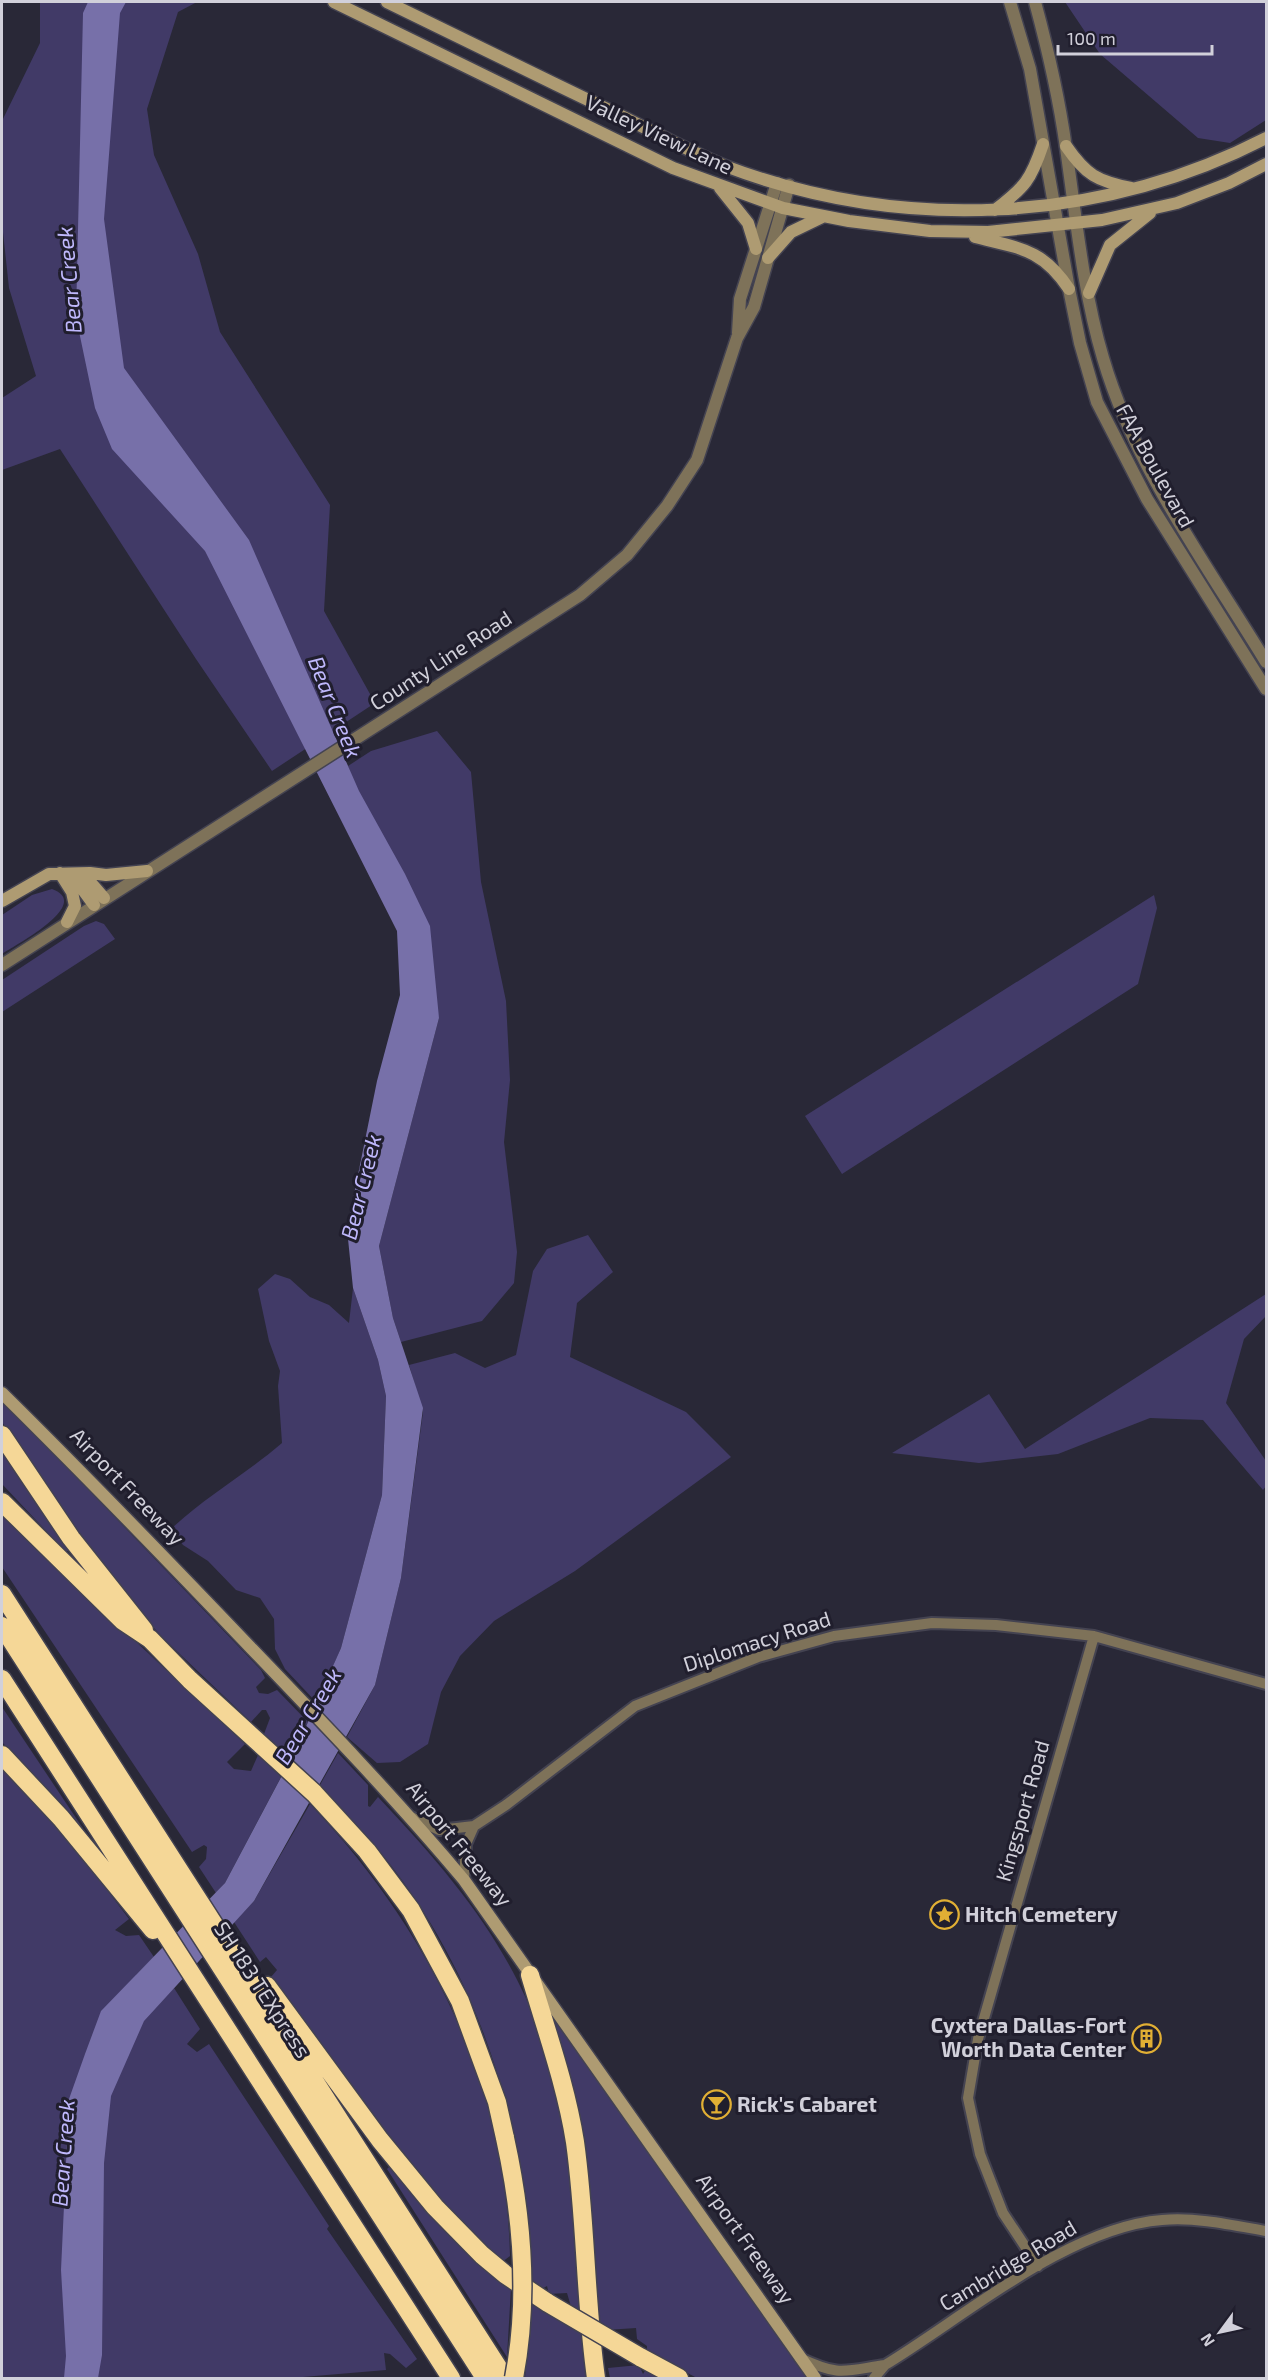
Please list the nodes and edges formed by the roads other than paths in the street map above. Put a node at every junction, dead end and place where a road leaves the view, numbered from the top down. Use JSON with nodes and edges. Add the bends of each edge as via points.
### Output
{"nodes":[{"id":1,"x":334,"y":2,"type":"edge"},
{"id":2,"x":387,"y":2,"type":"edge"},
{"id":3,"x":1010,"y":2,"type":"edge"},
{"id":4,"x":1035,"y":2,"type":"edge"},
{"id":5,"x":505,"y":60,"type":"junction"},
{"id":6,"x":497,"y":81,"type":"junction"},
{"id":7,"x":1266,"y":138,"type":"edge"},
{"id":8,"x":1043,"y":144,"type":"junction"},
{"id":9,"x":1066,"y":146,"type":"junction"},
{"id":10,"x":1266,"y":164,"type":"edge"},
{"id":11,"x":783,"y":184,"type":"junction"},
{"id":12,"x":718,"y":185,"type":"junction"},
{"id":13,"x":1136,"y":189,"type":"junction"},
{"id":14,"x":1073,"y":202,"type":"junction"},
{"id":15,"x":1053,"y":205,"type":"junction"},
{"id":16,"x":777,"y":206,"type":"junction"},
{"id":17,"x":995,"y":210,"type":"junction"},
{"id":18,"x":1152,"y":211,"type":"junction"},
{"id":19,"x":822,"y":217,"type":"junction"},
{"id":20,"x":1075,"y":223,"type":"junction"},
{"id":21,"x":1058,"y":225,"type":"junction"},
{"id":22,"x":956,"y":232,"type":"junction"},
{"id":23,"x":756,"y":249,"type":"junction"},
{"id":24,"x":768,"y":258,"type":"junction"},
{"id":25,"x":1069,"y":289,"type":"junction"},
{"id":26,"x":1089,"y":293,"type":"junction"},
{"id":27,"x":738,"y":338,"type":"junction"},
{"id":28,"x":1224,"y":593,"type":"junction"},
{"id":29,"x":1211,"y":601,"type":"junction"},
{"id":30,"x":1266,"y":662,"type":"edge"},
{"id":31,"x":1266,"y":689,"type":"edge"},
{"id":32,"x":147,"y":871,"type":"junction"},
{"id":33,"x":60,"y":873,"type":"junction"},
{"id":34,"x":2,"y":901,"type":"edge"},
{"id":35,"x":99,"y":902,"type":"junction"},
{"id":36,"x":67,"y":922,"type":"junction"},
{"id":37,"x":2,"y":965,"type":"edge"},
{"id":38,"x":2,"y":1393,"type":"edge"},
{"id":39,"x":2,"y":1435,"type":"edge"},
{"id":40,"x":2,"y":1502,"type":"edge"},
{"id":41,"x":2,"y":1594,"type":"edge"},
{"id":42,"x":2,"y":1626,"type":"edge"},
{"id":43,"x":1094,"y":1636,"type":"junction"},
{"id":44,"x":150,"y":1639,"type":"junction"},
{"id":45,"x":2,"y":1646,"type":"edge"},
{"id":46,"x":2,"y":1679,"type":"edge"},
{"id":47,"x":1266,"y":1684,"type":"edge"},
{"id":48,"x":2,"y":1755,"type":"edge"},
{"id":49,"x":411,"y":1817,"type":"junction"},
{"id":50,"x":474,"y":1826,"type":"junction"},
{"id":51,"x":464,"y":1880,"type":"junction"},
{"id":52,"x":166,"y":1893,"type":"junction"},
{"id":53,"x":530,"y":1975,"type":"junction"},
{"id":54,"x":241,"y":1996,"type":"junction"},
{"id":55,"x":1266,"y":2231,"type":"edge"},
{"id":56,"x":1038,"y":2266,"type":"junction"},
{"id":57,"x":800,"y":2358,"type":"junction"},
{"id":58,"x":885,"y":2365,"type":"junction"},
{"id":59,"x":451,"y":2379,"type":"edge"},
{"id":60,"x":471,"y":2379,"type":"edge"},
{"id":61,"x":485,"y":2379,"type":"edge"},
{"id":62,"x":505,"y":2379,"type":"edge"},
{"id":63,"x":514,"y":2379,"type":"edge"},
{"id":64,"x":596,"y":2379,"type":"edge"},
{"id":65,"x":680,"y":2379,"type":"edge"},
{"id":66,"x":815,"y":2379,"type":"edge"},
{"id":67,"x":874,"y":2379,"type":"edge"}],
"edges":[{"from":1,"to":6,"type":"main road","name":"Valley View Lane"},
{"from":2,"to":5,"type":"main road","name":"Valley View Lane"},
{"from":3,"to":8,"type":"street","name":"FAA Boulevard","via":[[1030,69]]},
{"from":4,"to":9,"type":"street","name":"FAA Boulevard"},
{"from":5,"to":6,"type":"main road"},
{"from":5,"to":11,"type":"main road","name":"Valley View Lane","via":[[725,166]]},
{"from":6,"to":12,"type":"main road","name":"Valley View Lane","via":[[673,168]]},
{"from":7,"to":13,"type":"main road","name":"Valley View Lane","via":[[1209,165]]},
{"from":8,"to":15,"type":"street","name":"FAA Boulevard"},
{"from":8,"to":17,"type":"main road","via":[[1023,190]]},
{"from":9,"to":13,"type":"main road","via":[[1080,167],[1096,179]]},
{"from":9,"to":14,"type":"street","name":"FAA Boulevard"},
{"from":10,"to":18,"type":"main road","name":"Valley View Lane","via":[[1206,193]]},
{"from":11,"to":16,"type":"street","name":"County Line Road"},
{"from":11,"to":17,"type":"main road","name":"Valley View Lane","via":[[901,208]]},
{"from":12,"to":16,"type":"main road","name":"Valley View Lane"},
{"from":12,"to":23,"type":"main road","via":[[748,223]]},
{"from":13,"to":14,"type":"main road","name":"Valley View Lane"},
{"from":14,"to":15,"type":"main road","name":"Valley View Lane"},
{"from":14,"to":20,"type":"street","name":"FAA Boulevard"},
{"from":15,"to":17,"type":"main road","name":"Valley View Lane"},
{"from":15,"to":21,"type":"street","name":"FAA Boulevard"},
{"from":16,"to":19,"type":"main road","name":"Valley View Lane"},
{"from":16,"to":23,"type":"street","name":"County Line Road"},
{"from":16,"to":24,"type":"street","name":"County Line Road"},
{"from":18,"to":20,"type":"main road","name":"Valley View Lane"},
{"from":18,"to":26,"type":"main road","via":[[1110,245]]},
{"from":19,"to":22,"type":"main road","name":"Valley View Lane"},
{"from":19,"to":24,"type":"main road","via":[[791,232]]},
{"from":20,"to":21,"type":"main road","name":"Valley View Lane"},
{"from":20,"to":26,"type":"street","name":"FAA Boulevard"},
{"from":21,"to":22,"type":"main road","name":"Valley View Lane","via":[[1019,231]]},
{"from":21,"to":25,"type":"street","name":"FAA Boulevard"},
{"from":22,"to":25,"type":"main road","via":[[1031,252],[1056,270]]},
{"from":23,"to":27,"type":"street","name":"County Line Road","via":[[740,299]]},
{"from":24,"to":27,"type":"street","name":"County Line Road","via":[[754,306]]},
{"from":25,"to":29,"type":"street","name":"FAA Boulevard","via":[[1097,402],[1147,500]]},
{"from":26,"to":28,"type":"street","name":"FAA Boulevard","via":[[1103,358],[1126,418],[1162,491]]},
{"from":27,"to":32,"type":"street","name":"County Line Road","via":[[697,460],[667,506],[627,555],[580,595]]},
{"from":28,"to":29,"type":"street"},
{"from":28,"to":30,"type":"street","name":"FAA Boulevard"},
{"from":29,"to":31,"type":"street","name":"FAA Boulevard"},
{"from":32,"to":33,"type":"main road","via":[[106,875]]},
{"from":32,"to":35,"type":"street","name":"County Line Road"},
{"from":33,"to":34,"type":"main road","via":[[41,877]]},
{"from":33,"to":35,"type":"main road","via":[[85,876]]},
{"from":33,"to":36,"type":"main road","via":[[72,892],[75,906]]},
{"from":35,"to":36,"type":"street","name":"County Line Road"},
{"from":36,"to":37,"type":"street","name":"County Line Road"},
{"from":38,"to":49,"type":"main road","name":"Airport Freeway"},
{"from":39,"to":44,"type":"highway","via":[[71,1538]]},
{"from":40,"to":44,"type":"highway","via":[[123,1621]]},
{"from":41,"to":52,"type":"highway","via":[[143,1815]]},
{"from":42,"to":52,"type":"highway","name":"SH 183 TEXpress"},
{"from":43,"to":47,"type":"street","name":"Diplomacy Road"},
{"from":43,"to":50,"type":"street","name":"Diplomacy Road","via":[[996,1625],[932,1623],[834,1635],[758,1657],[635,1707]]},
{"from":43,"to":56,"type":"street","name":"Kingsport Road","via":[[978,2039],[968,2098],[981,2154],[1003,2213]]},
{"from":44,"to":63,"type":"highway","bridge":true,"via":[[314,1793],[367,1851],[429,1940],[467,2018],[497,2102],[513,2172],[521,2257]]},
{"from":45,"to":52,"type":"highway","name":"SH 183 TEXpress"},
{"from":46,"to":52,"type":"highway"},
{"from":48,"to":52,"type":"highway","via":[[61,1818]]},
{"from":49,"to":50,"type":"street","name":"Diplomacy Road","via":[[439,1830]]},
{"from":49,"to":51,"type":"main road","name":"Airport Freeway"},
{"from":50,"to":51,"type":"street","via":[[466,1844]]},
{"from":51,"to":53,"type":"main road","name":"Airport Freeway"},
{"from":52,"to":54,"type":"highway"},
{"from":52,"to":54,"type":"highway","name":"SH 183 TEXpress"},
{"from":52,"to":54,"type":"highway","via":[[180,1956]]},
{"from":53,"to":57,"type":"main road","name":"Airport Freeway"},
{"from":53,"to":64,"type":"highway","via":[[559,2069],[575,2142]]},
{"from":54,"to":59,"type":"highway"},
{"from":54,"to":60,"type":"highway","name":"SH 183 TEXpress"},
{"from":54,"to":61,"type":"highway","name":"SH 183 TEXpress"},
{"from":54,"to":62,"type":"highway"},
{"from":54,"to":65,"type":"highway","bridge":true,"via":[[380,2140],[435,2207],[482,2255],[548,2303]]},
{"from":55,"to":56,"type":"street","name":"Cambridge Road","via":[[1205,2220],[1142,2222],[1075,2245]]},
{"from":56,"to":58,"type":"street","name":"Cambridge Road"},
{"from":57,"to":58,"type":"street","name":"Cambridge Road","via":[[837,2373]]},
{"from":57,"to":66,"type":"main road","name":"Airport Freeway"},
{"from":58,"to":67,"type":"street","name":"Cambridge Road"}]}
